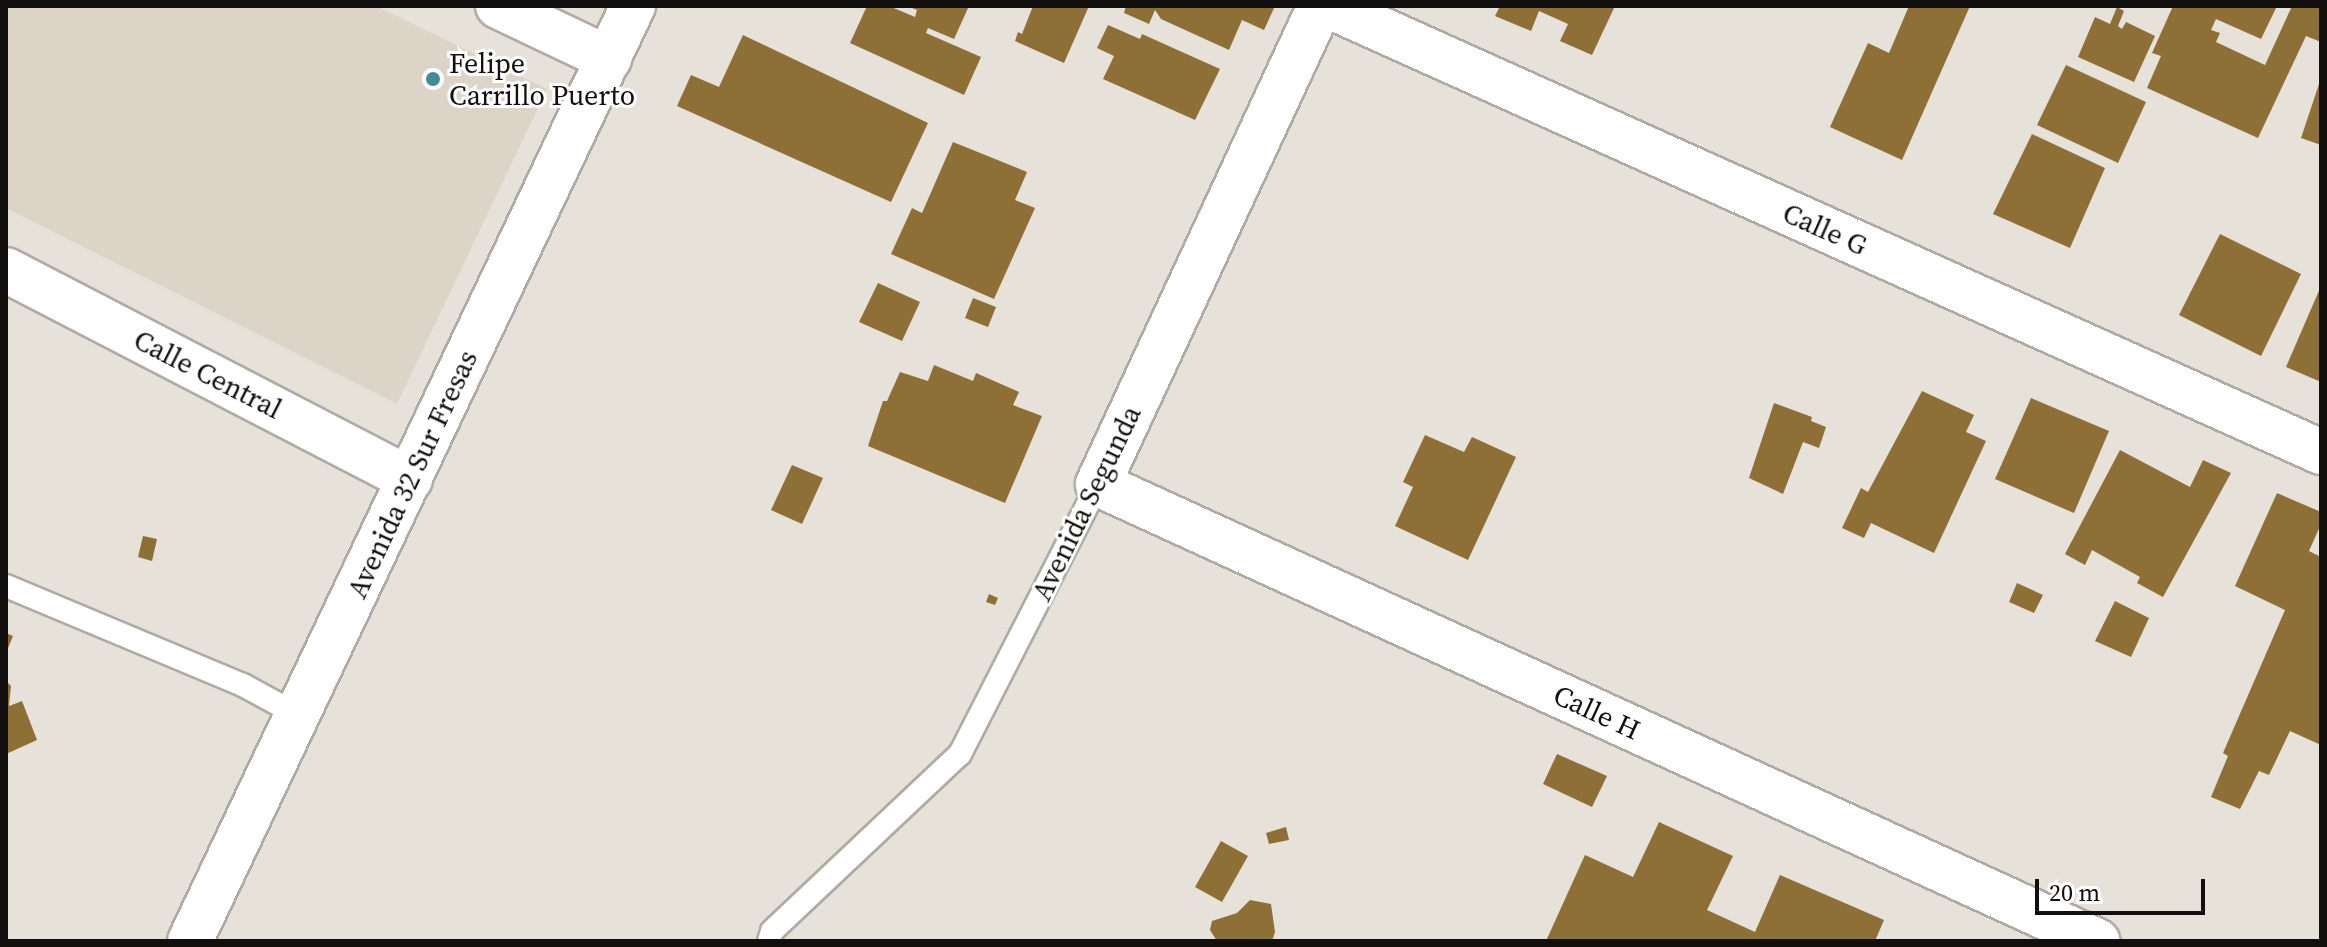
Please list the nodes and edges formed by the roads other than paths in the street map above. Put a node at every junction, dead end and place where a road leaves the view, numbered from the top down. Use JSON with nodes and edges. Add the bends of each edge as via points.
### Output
{"nodes":[{"id":1,"x":498,"y":6,"type":"edge"},
{"id":2,"x":633,"y":6,"type":"edge"},
{"id":3,"x":1320,"y":6,"type":"edge"},
{"id":4,"x":1329,"y":6,"type":"edge"},
{"id":5,"x":609,"y":59,"type":"junction"},
{"id":6,"x":6,"y":270,"type":"edge"},
{"id":7,"x":2321,"y":452,"type":"edge"},
{"id":8,"x":410,"y":479,"type":"junction"},
{"id":9,"x":1098,"y":484,"type":"junction"},
{"id":10,"x":6,"y":586,"type":"edge"},
{"id":11,"x":298,"y":715,"type":"junction"},
{"id":12,"x":190,"y":941,"type":"edge"},
{"id":13,"x":769,"y":941,"type":"edge"},
{"id":14,"x":2097,"y":941,"type":"edge"}],
"edges":[{"from":1,"to":5,"type":"street"},
{"from":2,"to":5,"type":"street","name":"Avenida 32 Sur Fresas"},
{"from":3,"to":9,"type":"street","name":"Avenida Segunda"},
{"from":4,"to":7,"type":"street","name":"Calle G"},
{"from":5,"to":8,"type":"street","name":"Avenida 32 Sur Fresas"},
{"from":6,"to":8,"type":"street","name":"Calle Central"},
{"from":8,"to":11,"type":"street","name":"Avenida 32 Sur Fresas"},
{"from":9,"to":13,"type":"lane","name":"Avenida Segunda","via":[[960,754],[772,931]]},
{"from":9,"to":14,"type":"street","name":"Calle H"},
{"from":10,"to":11,"type":"lane","via":[[243,685]]},
{"from":11,"to":12,"type":"street","name":"Avenida 32 Sur Fresas"}]}
